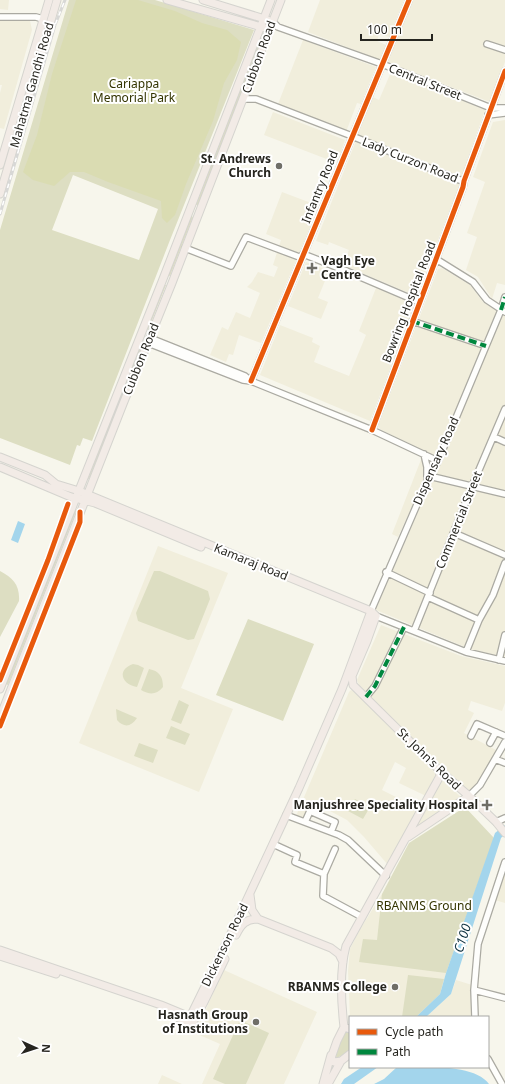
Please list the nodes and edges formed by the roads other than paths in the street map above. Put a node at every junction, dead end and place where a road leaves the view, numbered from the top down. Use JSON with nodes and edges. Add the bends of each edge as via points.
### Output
{"nodes":[{"id":1,"x":49,"y":0,"type":"edge"},
{"id":2,"x":58,"y":0,"type":"edge"},
{"id":3,"x":167,"y":0,"type":"edge"},
{"id":4,"x":203,"y":0,"type":"edge"},
{"id":5,"x":272,"y":0,"type":"edge"},
{"id":6,"x":281,"y":0,"type":"edge"},
{"id":7,"x":409,"y":0,"type":"edge"},
{"id":8,"x":0,"y":17,"type":"edge"},
{"id":9,"x":43,"y":19,"type":"junction"},
{"id":10,"x":264,"y":19,"type":"junction"},
{"id":11,"x":273,"y":26,"type":"junction"},
{"id":12,"x":261,"y":27,"type":"junction"},
{"id":13,"x":488,"y":44,"type":"dead end"},
{"id":14,"x":505,"y":50,"type":"edge"},
{"id":15,"x":382,"y":64,"type":"junction"},
{"id":16,"x":505,"y":71,"type":"edge"},
{"id":17,"x":244,"y":99,"type":"junction"},
{"id":18,"x":491,"y":108,"type":"junction"},
{"id":19,"x":505,"y":108,"type":"edge"},
{"id":20,"x":505,"y":113,"type":"edge"},
{"id":21,"x":488,"y":115,"type":"junction"},
{"id":22,"x":352,"y":136,"type":"junction"},
{"id":23,"x":2,"y":151,"type":"edge"},
{"id":24,"x":0,"y":165,"type":"edge"},
{"id":25,"x":464,"y":181,"type":"junction"},
{"id":26,"x":0,"y":194,"type":"edge"},
{"id":27,"x":190,"y":207,"type":"junction"},
{"id":28,"x":200,"y":211,"type":"junction"},
{"id":29,"x":185,"y":248,"type":"junction"},
{"id":30,"x":302,"y":256,"type":"junction"},
{"id":31,"x":436,"y":259,"type":"junction"},
{"id":32,"x":162,"y":279,"type":"junction"},
{"id":33,"x":172,"y":283,"type":"junction"},
{"id":34,"x":505,"y":297,"type":"edge"},
{"id":35,"x":419,"y":302,"type":"junction"},
{"id":36,"x":503,"y":311,"type":"edge"},
{"id":37,"x":412,"y":321,"type":"junction"},
{"id":38,"x":149,"y":340,"type":"junction"},
{"id":39,"x":486,"y":346,"type":"junction"},
{"id":40,"x":162,"y":348,"type":"junction"},
{"id":41,"x":143,"y":354,"type":"junction"},
{"id":42,"x":251,"y":381,"type":"junction"},
{"id":43,"x":111,"y":409,"type":"junction"},
{"id":44,"x":505,"y":409,"type":"edge"},
{"id":45,"x":119,"y":414,"type":"junction"},
{"id":46,"x":372,"y":430,"type":"junction"},
{"id":47,"x":494,"y":437,"type":"junction"},
{"id":48,"x":505,"y":442,"type":"edge"},
{"id":49,"x":424,"y":454,"type":"junction"},
{"id":50,"x":0,"y":457,"type":"edge"},
{"id":51,"x":438,"y":461,"type":"junction"},
{"id":52,"x":0,"y":467,"type":"edge"},
{"id":53,"x":428,"y":477,"type":"junction"},
{"id":54,"x":472,"y":486,"type":"junction"},
{"id":55,"x":79,"y":491,"type":"junction"},
{"id":56,"x":505,"y":494,"type":"edge"},
{"id":57,"x":76,"y":498,"type":"junction"},
{"id":58,"x":87,"y":498,"type":"junction"},
{"id":59,"x":454,"y":533,"type":"junction"},
{"id":60,"x":505,"y":555,"type":"edge"},
{"id":61,"x":505,"y":563,"type":"edge"},
{"id":62,"x":386,"y":572,"type":"junction"},
{"id":63,"x":429,"y":595,"type":"junction"},
{"id":64,"x":372,"y":614,"type":"junction"},
{"id":65,"x":479,"y":620,"type":"junction"},
{"id":66,"x":404,"y":627,"type":"junction"},
{"id":67,"x":414,"y":631,"type":"junction"},
{"id":68,"x":505,"y":635,"type":"edge"},
{"id":69,"x":466,"y":652,"type":"junction"},
{"id":70,"x":502,"y":660,"type":"edge"},
{"id":71,"x":354,"y":685,"type":"junction"},
{"id":72,"x":342,"y":688,"type":"junction"},
{"id":73,"x":0,"y":689,"type":"edge"},
{"id":74,"x":10,"y":693,"type":"junction"},
{"id":75,"x":366,"y":697,"type":"junction"},
{"id":76,"x":0,"y":717,"type":"edge"},
{"id":77,"x":496,"y":732,"type":"junction"},
{"id":78,"x":471,"y":736,"type":"dead end"},
{"id":79,"x":505,"y":736,"type":"edge"},
{"id":80,"x":505,"y":742,"type":"edge"},
{"id":81,"x":490,"y":743,"type":"dead end"},
{"id":82,"x":503,"y":749,"type":"edge"},
{"id":83,"x":495,"y":759,"type":"junction"},
{"id":84,"x":505,"y":763,"type":"edge"},
{"id":85,"x":439,"y":770,"type":"junction"},
{"id":86,"x":469,"y":796,"type":"junction"},
{"id":87,"x":286,"y":816,"type":"junction"},
{"id":88,"x":505,"y":818,"type":"edge"},
{"id":89,"x":305,"y":822,"type":"junction"},
{"id":90,"x":500,"y":828,"type":"edge"},
{"id":91,"x":331,"y":832,"type":"junction"},
{"id":92,"x":406,"y":838,"type":"junction"},
{"id":93,"x":273,"y":844,"type":"junction"},
{"id":94,"x":335,"y":848,"type":"dead end"},
{"id":95,"x":505,"y":862,"type":"edge"},
{"id":96,"x":324,"y":874,"type":"junction"},
{"id":97,"x":386,"y":876,"type":"junction"},
{"id":98,"x":250,"y":893,"type":"junction"},
{"id":99,"x":362,"y":917,"type":"junction"},
{"id":100,"x":258,"y":919,"type":"junction"},
{"id":101,"x":348,"y":941,"type":"junction"},
{"id":102,"x":331,"y":948,"type":"junction"},
{"id":103,"x":0,"y":950,"type":"edge"},
{"id":104,"x":0,"y":956,"type":"edge"},
{"id":105,"x":222,"y":959,"type":"junction"},
{"id":106,"x":343,"y":963,"type":"junction"},
{"id":107,"x":474,"y":990,"type":"junction"},
{"id":108,"x":505,"y":998,"type":"edge"},
{"id":109,"x":160,"y":1007,"type":"junction"},
{"id":110,"x":475,"y":1016,"type":"edge"},
{"id":111,"x":347,"y":1028,"type":"edge"},
{"id":112,"x":332,"y":1053,"type":"junction"},
{"id":113,"x":349,"y":1055,"type":"edge"},
{"id":114,"x":341,"y":1061,"type":"junction"},
{"id":115,"x":491,"y":1068,"type":"edge"},
{"id":116,"x":323,"y":1084,"type":"edge"},
{"id":117,"x":328,"y":1084,"type":"edge"},
{"id":118,"x":502,"y":1084,"type":"edge"}],
"edges":[{"from":1,"to":9,"type":"main road","name":"Mahatma Gandhi Road"},
{"from":2,"to":26,"type":"main road","name":"Mahatma Gandhi Road"},
{"from":3,"to":12,"type":"main road","name":"Central Street"},
{"from":4,"to":10,"type":"main road","name":"Central Street"},
{"from":5,"to":10,"type":"main road","name":"Cubbon Road"},
{"from":6,"to":11,"type":"main road","name":"Cubbon Road"},
{"from":7,"to":15,"type":"street","name":"Infantry Road"},
{"from":8,"to":9,"type":"street"},
{"from":9,"to":23,"type":"main road","name":"Mahatma Gandhi Road"},
{"from":10,"to":11,"type":"main road","name":"Central Street"},
{"from":10,"to":12,"type":"main road","name":"Cubbon Road"},
{"from":11,"to":12,"type":"main road","name":"Central Street"},
{"from":11,"to":15,"type":"street","name":"Central Street"},
{"from":11,"to":17,"type":"main road","name":"Cubbon Road"},
{"from":12,"to":27,"type":"main road","name":"Cubbon Road"},
{"from":13,"to":14,"type":"street"},
{"from":15,"to":18,"type":"street","name":"Central Street"},
{"from":15,"to":22,"type":"street","name":"Infantry Road"},
{"from":16,"to":18,"type":"street"},
{"from":17,"to":22,"type":"street","name":"Lady Curzon Road","via":[[256,99]]},
{"from":17,"to":28,"type":"main road","name":"Cubbon Road"},
{"from":18,"to":19,"type":"street","name":"Central Street"},
{"from":18,"to":21,"type":"street","name":"Bowring Hospital Road"},
{"from":20,"to":21,"type":"street"},
{"from":21,"to":25,"type":"street","name":"Bowring Hospital Road"},
{"from":22,"to":25,"type":"street","name":"Lady Curzon Road"},
{"from":22,"to":30,"type":"street","name":"Infantry Road"},
{"from":23,"to":24,"type":"main road","name":"Mahatma Gandhi Road"},
{"from":25,"to":31,"type":"street","name":"Bowring Hospital Road"},
{"from":27,"to":28,"type":"main road"},
{"from":27,"to":32,"type":"main road","name":"Cubbon Road"},
{"from":28,"to":29,"type":"main road","name":"Cubbon Road"},
{"from":29,"to":30,"type":"street","via":[[231,266],[246,237]]},
{"from":29,"to":33,"type":"main road","name":"Cubbon Road"},
{"from":30,"to":35,"type":"street","via":[[344,270]]},
{"from":30,"to":42,"type":"street","name":"Infantry Road"},
{"from":31,"to":35,"type":"street","name":"Bowring Hospital Road"},
{"from":31,"to":36,"type":"street","via":[[473,282],[487,300]]},
{"from":32,"to":33,"type":"main road"},
{"from":32,"to":43,"type":"main road","name":"Cubbon Road"},
{"from":33,"to":38,"type":"main road","name":"Cubbon Road"},
{"from":34,"to":36,"type":"street","name":"Dispensary Road"},
{"from":35,"to":37,"type":"street","name":"Bowring Hospital Road"},
{"from":36,"to":39,"type":"street","name":"Dispensary Road"},
{"from":37,"to":39,"type":"street"},
{"from":37,"to":46,"type":"street","name":"Bowring Hospital Road"},
{"from":38,"to":40,"type":"street"},
{"from":38,"to":41,"type":"main road","name":"Cubbon Road"},
{"from":38,"to":42,"type":"street","via":[[245,376]]},
{"from":39,"to":51,"type":"street","name":"Dispensary Road"},
{"from":40,"to":41,"type":"street"},
{"from":40,"to":42,"type":"street"},
{"from":41,"to":45,"type":"main road","name":"Cubbon Road"},
{"from":42,"to":46,"type":"street"},
{"from":43,"to":45,"type":"main road"},
{"from":43,"to":55,"type":"main road","name":"Cubbon Road"},
{"from":44,"to":47,"type":"street","name":"Commercial Street"},
{"from":45,"to":58,"type":"main road","name":"Cubbon Road"},
{"from":46,"to":49,"type":"street"},
{"from":47,"to":48,"type":"street"},
{"from":47,"to":54,"type":"street","name":"Commercial Street"},
{"from":49,"to":51,"type":"street"},
{"from":49,"to":53,"type":"street"},
{"from":50,"to":55,"type":"main road","name":"Kamaraj Road","via":[[45,475],[56,484]]},
{"from":51,"to":53,"type":"street","name":"Dispensary Road"},
{"from":52,"to":57,"type":"main road","name":"Kamaraj Road"},
{"from":53,"to":54,"type":"street"},
{"from":53,"to":62,"type":"street","name":"Dispensary Road"},
{"from":54,"to":56,"type":"street"},
{"from":54,"to":59,"type":"street","name":"Commercial Street"},
{"from":55,"to":57,"type":"main road","name":"Cubbon Road"},
{"from":55,"to":58,"type":"main road","name":"Kamaraj Road"},
{"from":57,"to":58,"type":"main road","name":"Kamaraj Road"},
{"from":57,"to":73,"type":"main road","name":"Cubbon Road"},
{"from":58,"to":64,"type":"main road","name":"Kamaraj Road"},
{"from":58,"to":74,"type":"main road","name":"Cubbon Road"},
{"from":59,"to":60,"type":"street"},
{"from":59,"to":63,"type":"street","name":"Commercial Street"},
{"from":61,"to":65,"type":"street","via":[[493,595]]},
{"from":62,"to":63,"type":"street"},
{"from":62,"to":64,"type":"street","name":"Dispensary Road"},
{"from":63,"to":65,"type":"street"},
{"from":63,"to":67,"type":"street","name":"Commercial Street"},
{"from":64,"to":66,"type":"street","name":"Kamaraj Road"},
{"from":64,"to":71,"type":"main road","via":[[367,641],[352,676]]},
{"from":64,"to":72,"type":"main road","name":"Dickenson Road"},
{"from":65,"to":69,"type":"street"},
{"from":66,"to":67,"type":"street","name":"Kamaraj Road"},
{"from":66,"to":75,"type":"street","via":[[375,686]]},
{"from":67,"to":69,"type":"street","name":"Kamaraj Road"},
{"from":68,"to":70,"type":"street"},
{"from":69,"to":70,"type":"street","name":"Kamaraj Road"},
{"from":71,"to":72,"type":"main road"},
{"from":71,"to":75,"type":"main road","name":"St. John's Road"},
{"from":72,"to":87,"type":"main road","name":"Dickenson Road"},
{"from":73,"to":74,"type":"main road"},
{"from":74,"to":76,"type":"main road","name":"Cubbon Road"},
{"from":75,"to":85,"type":"main road","name":"St. John's Road"},
{"from":77,"to":78,"type":"street","via":[[476,724]]},
{"from":77,"to":79,"type":"street"},
{"from":77,"to":81,"type":"street"},
{"from":80,"to":82,"type":"street"},
{"from":82,"to":83,"type":"street"},
{"from":83,"to":84,"type":"street"},
{"from":83,"to":86,"type":"street","via":[[480,785]]},
{"from":85,"to":86,"type":"main road","name":"St. John's Road"},
{"from":85,"to":92,"type":"main road","via":[[440,776]]},
{"from":86,"to":90,"type":"main road","name":"St. John's Road"},
{"from":86,"to":92,"type":"main road"},
{"from":87,"to":89,"type":"street"},
{"from":87,"to":93,"type":"main road","name":"Dickenson Road"},
{"from":88,"to":90,"type":"street"},
{"from":89,"to":91,"type":"street"},
{"from":89,"to":91,"type":"street","via":[[310,811],[335,822]]},
{"from":91,"to":97,"type":"street","via":[[348,840]]},
{"from":92,"to":97,"type":"main road"},
{"from":93,"to":96,"type":"street","via":[[297,855],[295,862]]},
{"from":93,"to":98,"type":"main road","name":"Dickenson Road"},
{"from":94,"to":96,"type":"street"},
{"from":95,"to":107,"type":"street","via":[[478,944]]},
{"from":96,"to":99,"type":"street","via":[[323,896]]},
{"from":97,"to":99,"type":"main road"},
{"from":98,"to":100,"type":"main road","via":[[252,910]]},
{"from":98,"to":105,"type":"main road","name":"Dickenson Road"},
{"from":99,"to":101,"type":"main road"},
{"from":100,"to":102,"type":"main road"},
{"from":100,"to":105,"type":"main road","name":"Dickenson Road","via":[[249,919],[243,923]]},
{"from":101,"to":102,"type":"main road","via":[[341,947]]},
{"from":101,"to":106,"type":"main road"},
{"from":102,"to":106,"type":"main road","via":[[339,954]]},
{"from":103,"to":109,"type":"main road","name":"Dickenson Road"},
{"from":104,"to":109,"type":"main road","name":"Dickenson Road"},
{"from":105,"to":109,"type":"main road","name":"Dickenson Road","via":[[196,1018],[190,1024]]},
{"from":106,"to":111,"type":"main road","via":[[342,991]]},
{"from":107,"to":108,"type":"street"},
{"from":107,"to":110,"type":"street"},
{"from":111,"to":112,"type":"main road"},
{"from":112,"to":114,"type":"main road","via":[[331,1058],[334,1062]]},
{"from":112,"to":116,"type":"main road"},
{"from":113,"to":114,"type":"main road"},
{"from":114,"to":117,"type":"main road"},
{"from":115,"to":118,"type":"street"}]}
